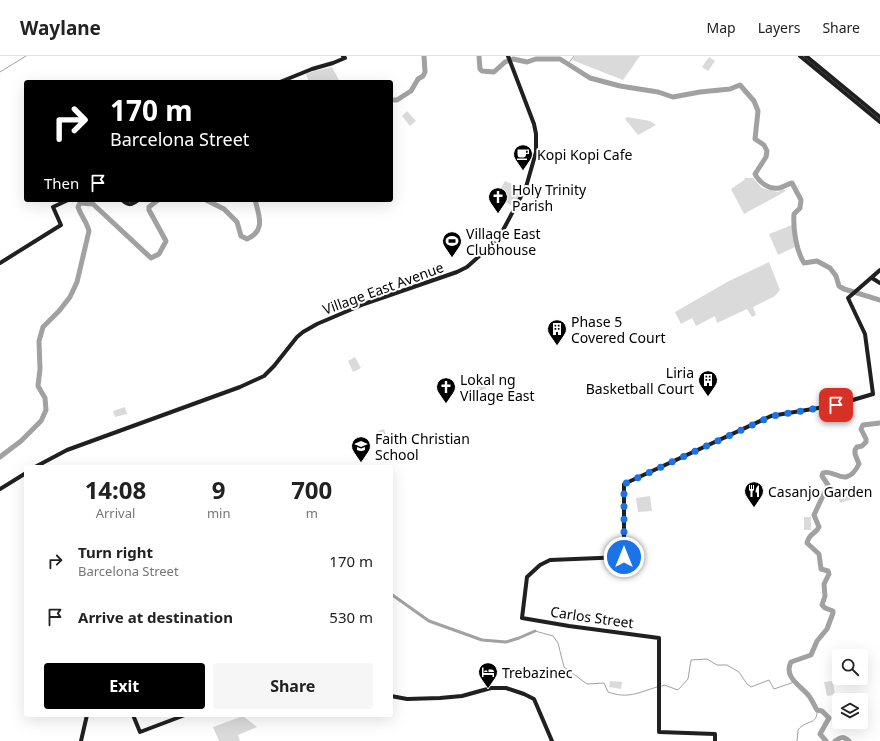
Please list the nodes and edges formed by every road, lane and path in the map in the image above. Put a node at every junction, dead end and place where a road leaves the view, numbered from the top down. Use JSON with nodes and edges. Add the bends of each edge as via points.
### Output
{"nodes":[{"id":1,"x":508,"y":56,"type":"edge"},
{"id":2,"x":800,"y":56,"type":"edge"},
{"id":3,"x":806,"y":56,"type":"edge"},
{"id":4,"x":344,"y":57,"type":"edge"},
{"id":5,"x":285,"y":80,"type":"edge"},
{"id":6,"x":849,"y":95,"type":"junction"},
{"id":7,"x":880,"y":118,"type":"edge"},
{"id":8,"x":880,"y":122,"type":"edge"},
{"id":9,"x":63,"y":202,"type":"edge"},
{"id":10,"x":125,"y":202,"type":"edge"},
{"id":11,"x":135,"y":202,"type":"edge"},
{"id":12,"x":0,"y":263,"type":"edge"},
{"id":13,"x":880,"y":270,"type":"edge"},
{"id":14,"x":872,"y":278,"type":"junction"},
{"id":15,"x":880,"y":283,"type":"edge"},
{"id":16,"x":39,"y":465,"type":"edge"},
{"id":17,"x":24,"y":474,"type":"edge"},
{"id":18,"x":0,"y":488,"type":"edge"},
{"id":19,"x":393,"y":696,"type":"edge"},
{"id":20,"x":87,"y":717,"type":"edge"},
{"id":21,"x":134,"y":717,"type":"edge"},
{"id":22,"x":180,"y":717,"type":"edge"},
{"id":23,"x":81,"y":741,"type":"edge"},
{"id":24,"x":552,"y":741,"type":"edge"},
{"id":25,"x":715,"y":741,"type":"edge"}],
"edges":[{"from":1,"to":16,"type":"street","name":"Village East Avenue","via":[[534,124],[536,152],[526,187],[502,232],[467,267],[364,304],[307,329],[264,376],[67,450]]},
{"from":2,"to":6,"type":"street"},
{"from":3,"to":6,"type":"street"},
{"from":4,"to":5,"type":"street"},
{"from":6,"to":7,"type":"street"},
{"from":6,"to":8,"type":"street"},
{"from":9,"to":12,"type":"street","via":[[52,207],[61,225]]},
{"from":10,"to":11,"type":"street","via":[[131,205]]},
{"from":13,"to":14,"type":"street"},
{"from":14,"to":15,"type":"street"},
{"from":14,"to":25,"type":"street","name":"Carlos Street","via":[[850,297],[865,334],[873,394],[836,405],[772,416],[624,484],[624,557],[550,560],[527,577],[522,618],[659,638],[659,732],[715,734]]},
{"from":17,"to":18,"type":"street"},
{"from":19,"to":24,"type":"street","via":[[407,699],[440,698],[462,696],[491,688],[506,688],[534,699]]},
{"from":20,"to":23,"type":"street"},
{"from":21,"to":22,"type":"street","via":[[140,732]]}]}
